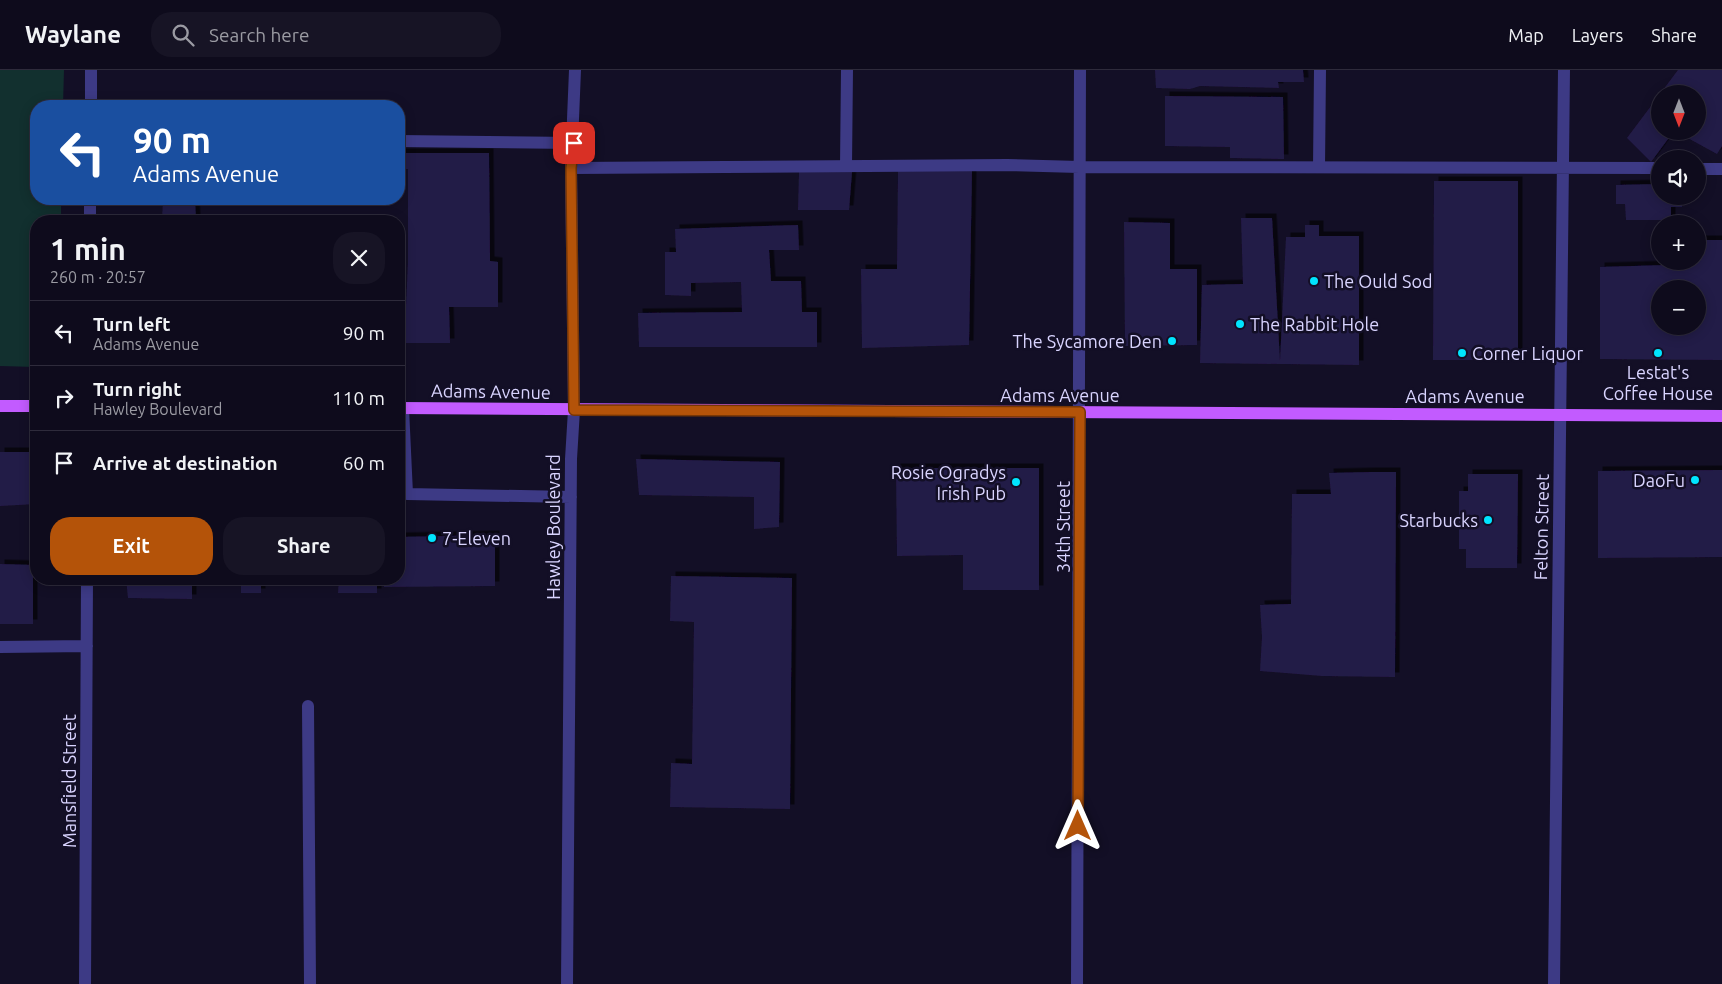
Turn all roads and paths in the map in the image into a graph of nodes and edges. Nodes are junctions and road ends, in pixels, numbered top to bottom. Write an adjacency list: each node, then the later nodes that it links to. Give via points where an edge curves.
1 (91, 70): 7 (street)
2 (575, 70): 9 (street, Hawley Boulevard)
3 (847, 70): 10 (street)
4 (1080, 70): 11 (street, 34th Street)
5 (1320, 70): 12 (street)
6 (1564, 70): 14 (street, Felton Street)
7 (91, 100)
8 (405, 141): 9 (street)
9 (574, 143): 13 (street, Hawley Boulevard)
10 (846, 166): 11 (street); 13 (street)
11 (1079, 167): 12 (street); 22 (street, 34th Street)
12 (1319, 167): 14 (street)
13 (571, 168): 21 (street, Hawley Boulevard)
14 (1564, 168): 15 (street); 23 (street, Felton Street)
15 (1651, 168)
16 (1706, 168): 17 (street)
17 (1722, 168)
18 (0, 406): 19 (main road)
19 (30, 406)
20 (405, 408): 21 (main road, Adams Avenue)
21 (574, 410): 22 (main road, Adams Avenue); 26 (street, Hawley Boulevard)
22 (1080, 412): 23 (main road, Adams Avenue); 34 (street, 34th Street)
23 (1559, 414): 24 (main road, Adams Avenue); 35 (street, Felton Street)
24 (1722, 416)
25 (405, 465): 26 (street, via 407,494)
26 (571, 497): 33 (street, Hawley Boulevard)
27 (87, 585): 28 (street, Mansfield Street)
28 (87, 646): 29 (street); 31 (street, Mansfield Street)
29 (0, 647)
30 (308, 706): 32 (street)
31 (85, 984)
32 (310, 984)
33 (567, 984)
34 (1078, 984)
35 (1554, 984)

